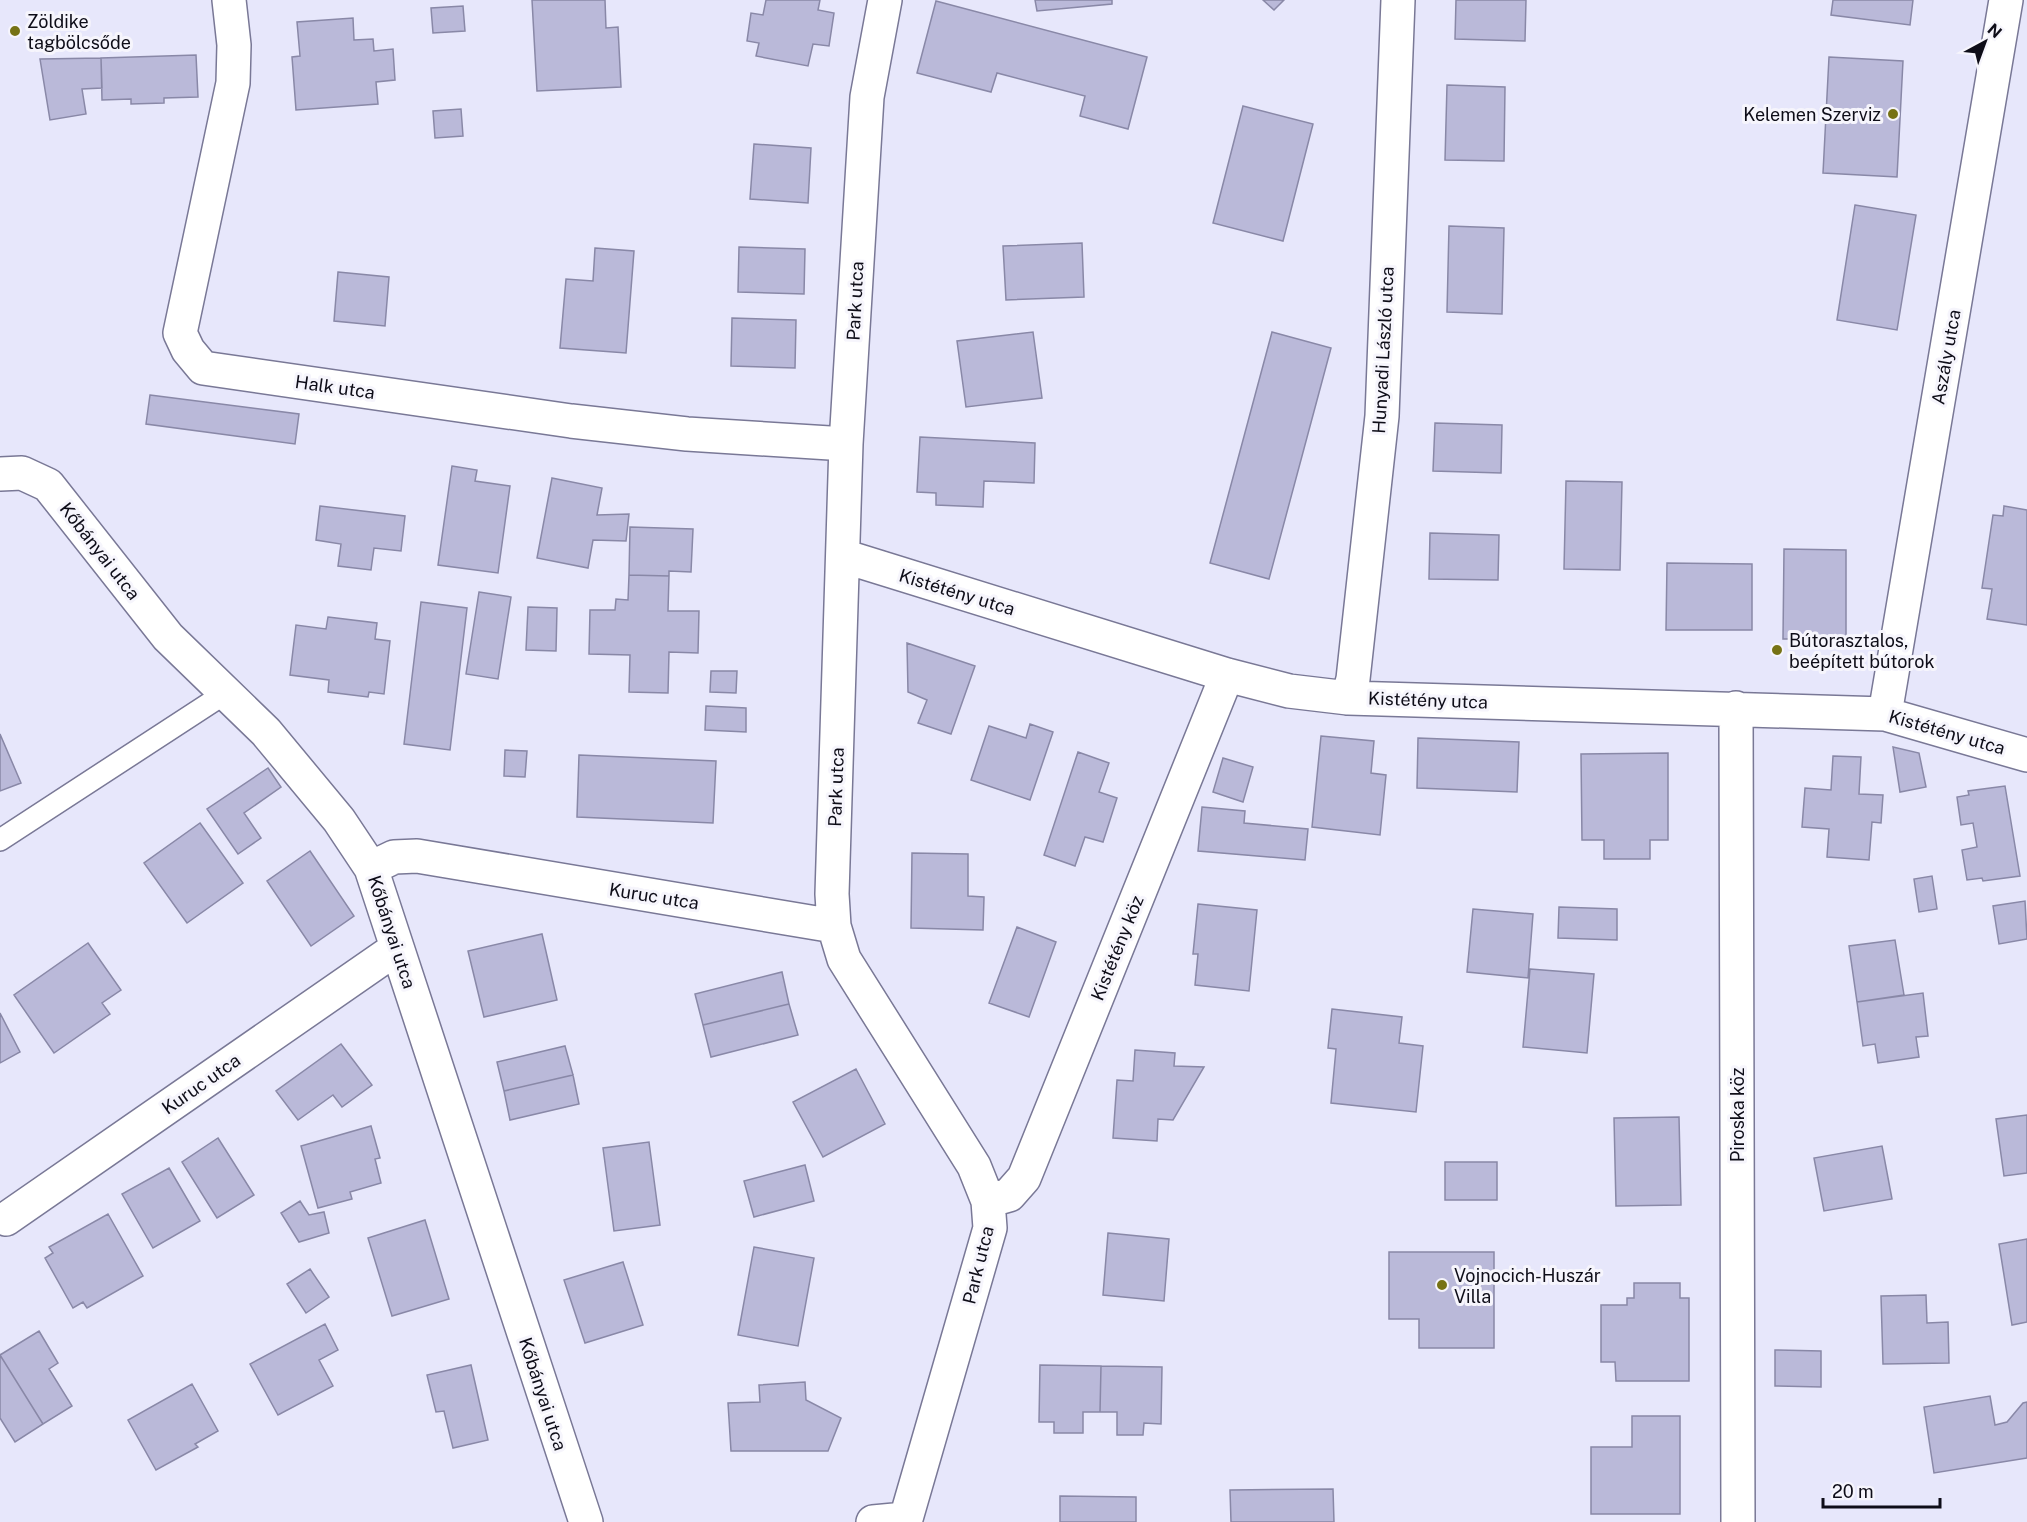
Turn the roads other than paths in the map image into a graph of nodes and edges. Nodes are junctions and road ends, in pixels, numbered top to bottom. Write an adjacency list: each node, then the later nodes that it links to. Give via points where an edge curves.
1 (229, 0): 5 (street, Halk utca, via 233,83 180,333 203,368 571,421 687,434)
2 (885, 0): 5 (street, Park utca, via 867,97)
3 (1398, 0): 10 (street, Hunyadi László utca, via 1382,416)
4 (2007, 0): 12 (street, Aszály utca)
5 (846, 444): 7 (street, Park utca)
6 (0, 474): 9 (street, Kőbányai utca, via 22,473 48,485 168,637)
7 (843, 556): 8 (street, Kistétény utca); 16 (street, Park utca)
8 (1227, 675): 10 (street, Kistétény utca, via 1289,691); 18 (street, Kistétény köz, via 1024,1178 1009,1195)
9 (227, 692): 14 (lane); 15 (street, Kőbányai utca, via 266,732 339,820)
10 (1348, 698): 11 (street, Kistétény utca)
11 (1736, 708): 12 (street, Kistétény utca); 23 (street, Piroska köz)
12 (1885, 714): 13 (street, Kistétény utca)
13 (2027, 755)
14 (0, 840)
15 (370, 868): 16 (street, Kuruc utca, via 394,857 417,856); 17 (street, Kőbányai utca)
16 (834, 926): 18 (street, Park utca, via 844,958 974,1166)
17 (397, 948): 19 (street, Kuruc utca); 21 (street, Kőbányai utca)
18 (988, 1201): 20 (street, Park utca, via 990,1228 982,1262)
19 (6, 1220)
20 (905, 1521): 22 (street)
21 (585, 1522)
22 (873, 1522)
23 (1738, 1522)

